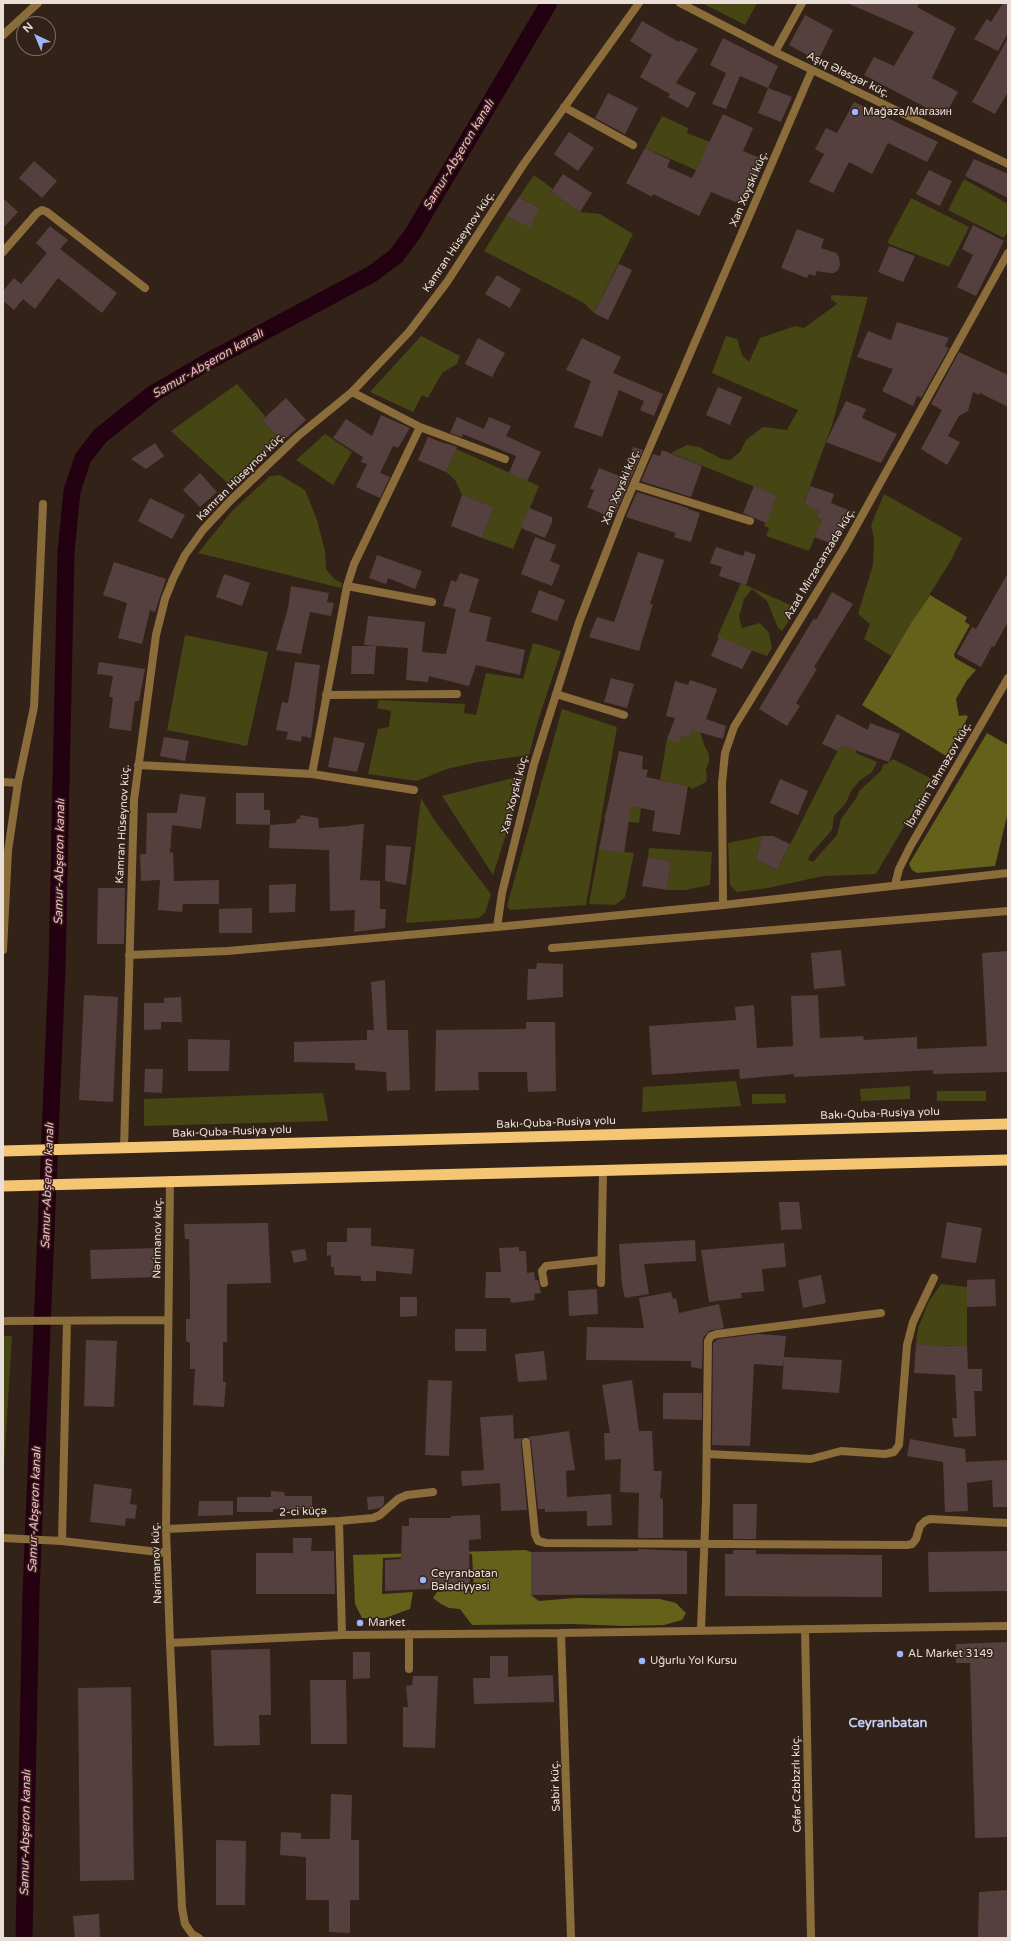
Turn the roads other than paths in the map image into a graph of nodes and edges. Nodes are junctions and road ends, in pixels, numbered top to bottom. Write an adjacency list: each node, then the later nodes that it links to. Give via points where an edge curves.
1 (38, 3): 5 (street)
2 (639, 3): 8 (street, Kamran Hüseynov küç.)
3 (680, 3): 6 (street, Aşıq Ələsgər küç.)
4 (802, 3): 6 (street)
5 (3, 35)
6 (774, 52): 7 (street, Aşıq Ələsgər küç.)
7 (812, 70): 10 (street, Aşıq Ələsgər küç.); 17 (street, Xan Xoyski küç.)
8 (564, 107): 9 (street); 14 (street, Kamran Hüseynov küç., via 447,282 409,332)
9 (633, 145)
10 (1008, 164)
11 (3, 252): 13 (street, via 42,210)
12 (1008, 253): 34 (street, Azad Mirzəcanzadə küç., via 844,548 734,727 725,753 722,783)
13 (145, 288)
14 (352, 392): 15 (street); 27 (street, Kamran Hüseynov küç., via 298,436 230,502 203,530 185,555 165,599 156,635)
15 (420, 427): 16 (street); 20 (street, via 354,564)
16 (505, 459)
17 (634, 485): 19 (street); 24 (street, Xan Xoyski küç., via 579,622)
18 (43, 504): 30 (street, via 34,708)
19 (750, 522)
20 (347, 586): 21 (street); 25 (street)
21 (432, 602)
22 (1008, 678): 33 (street, İbrahim Təhməzov küç., via 910,847 899,869)
23 (456, 694): 25 (street)
24 (556, 694): 26 (street); 36 (street, Xan Xoyski küç., via 534,764 502,893)
25 (326, 695): 28 (street)
26 (624, 715)
27 (138, 765): 28 (street); 39 (street, Kamran Hüseynov küç., via 132,848)
28 (312, 774): 31 (street)
29 (3, 782): 30 (street)
30 (18, 783): 38 (street, via 8,851)
31 (414, 790)
32 (1008, 873): 33 (street)
33 (895, 885): 34 (street)
34 (723, 905): 36 (street)
35 (1008, 911): 37 (street)
36 (497, 927): 39 (street, via 228,950)
37 (552, 948)
38 (3, 950)
39 (129, 955): 41 (street, Kamran Hüseynov küç.)
40 (1008, 1124): 41 (highway, Bakı-Quba-Rusiya yolu)
41 (124, 1148): 42 (highway, Bakı-Quba-Rusiya yolu)
42 (5, 1151)
43 (1008, 1160): 44 (highway)
44 (604, 1171): 45 (highway); 47 (street)
45 (170, 1180): 46 (highway); 52 (street, Nərimanov küç.)
46 (6, 1185)
47 (601, 1260): 49 (street, via 546,1266 542,1271); 50 (street)
48 (934, 1278): 56 (street, via 913,1322 907,1345 899,1445 894,1452 885,1454 841,1451 810,1459)
49 (544, 1283)
50 (601, 1283)
51 (881, 1313): 56 (street, via 711,1336 707,1348)
52 (168, 1320): 54 (street); 60 (street, Nərimanov küç.)
53 (6, 1321): 54 (street)
54 (64, 1321): 62 (street)
55 (526, 1442): 63 (street, via 534,1534 538,1541)
56 (707, 1454): 63 (street)
57 (433, 1492): 58 (street, 2-ci küçə, via 407,1495 373,1518)
58 (339, 1521): 60 (street, 2-ci küçə); 70 (street)
59 (1008, 1523): 63 (street, via 930,1519 924,1521 916,1539 907,1545)
60 (166, 1528): 64 (street, Nərimanov küç.)
61 (4, 1538): 62 (street)
62 (62, 1541): 64 (street)
63 (704, 1544): 67 (street)
64 (167, 1553): 71 (street, Nərimanov küç.)
65 (1008, 1626): 66 (street)
66 (805, 1629): 67 (street); 75 (street, Cəfər Czbbzrlı küç.)
67 (701, 1630): 68 (street)
68 (561, 1633): 69 (street); 74 (street, Sabir küç.)
69 (409, 1634): 70 (street); 72 (street)
70 (342, 1635): 71 (street)
71 (170, 1643): 73 (street, Nərimanov küç., via 182,1908 185,1924 192,1934)
72 (409, 1669)
73 (199, 1938)
74 (571, 1938)
75 (811, 1938)

